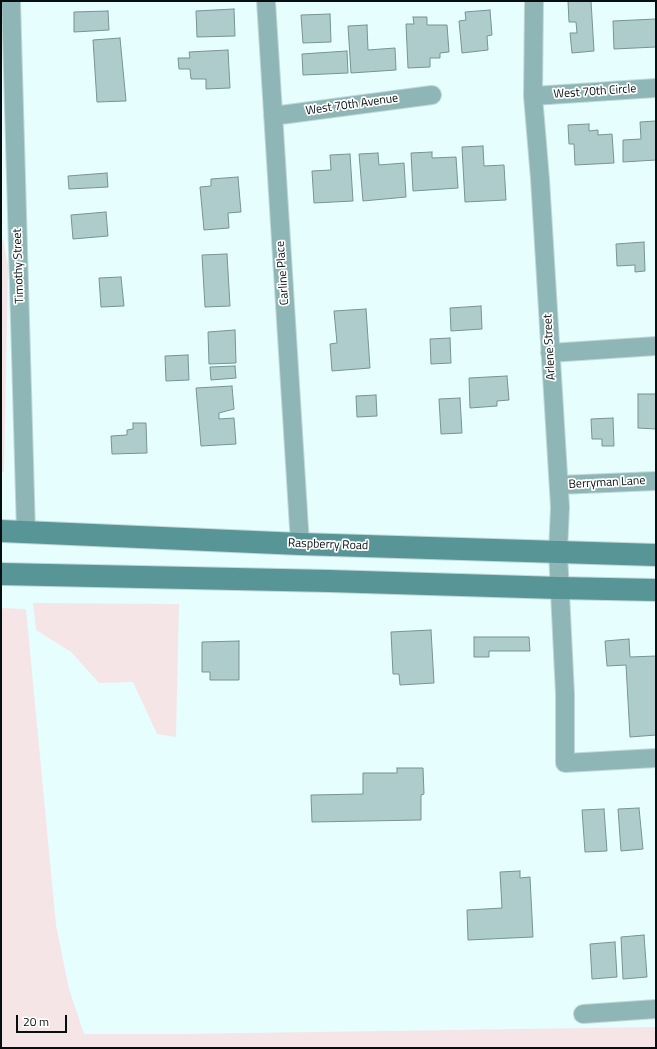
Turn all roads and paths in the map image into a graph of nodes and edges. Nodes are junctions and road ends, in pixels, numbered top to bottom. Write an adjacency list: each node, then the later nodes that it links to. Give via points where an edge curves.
1 (11, 1): 13 (street, Timothy Street)
2 (266, 1): 7 (street, Carline Place)
3 (534, 1): 6 (street, Arlene Street)
4 (656, 88): 6 (street, West 70th Circle)
5 (432, 95): 7 (street, West 70th Avenue)
6 (533, 96): 9 (street, Arlene Street)
7 (273, 116): 14 (street, Carline Place)
8 (656, 346): 9 (street)
9 (550, 353): 11 (street, Arlene Street)
10 (656, 481): 11 (street, Berryman Lane)
11 (558, 485): 15 (street, Arlene Street)
12 (1, 530): 13 (main road, Raspberry Road)
13 (26, 532): 14 (main road, Raspberry Road)
14 (300, 544): 15 (main road, Raspberry Road)
15 (558, 552): 16 (main road, Raspberry Road); 18 (street, Arlene Street)
16 (656, 555)
17 (1, 574): 18 (main road)
18 (560, 588): 19 (main road); 20 (street, Arlene Street, via 565,763)
19 (656, 590)
20 (656, 758)
21 (656, 1009): 22 (street)
22 (583, 1014)

